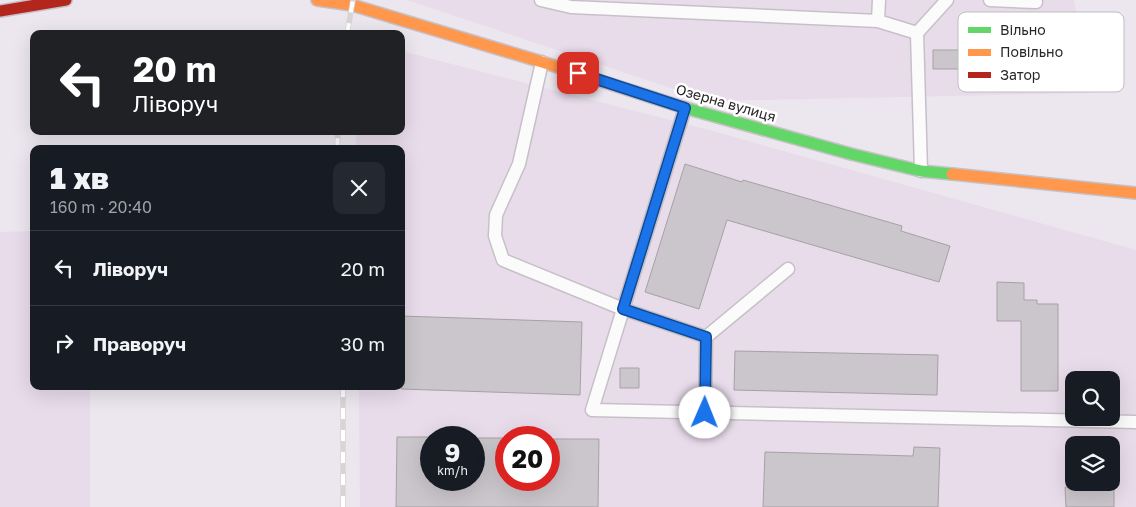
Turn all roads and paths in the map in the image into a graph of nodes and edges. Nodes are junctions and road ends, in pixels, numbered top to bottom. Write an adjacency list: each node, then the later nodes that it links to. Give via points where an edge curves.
1 (66, 0): 8 (street)
2 (317, 0): 11 (street, Озерна вулиця, via 352,5)
3 (541, 0): 9 (lane, via 571,7)
4 (879, 0): 9 (lane)
5 (947, 0): 10 (lane)
6 (990, 0): 7 (lane)
7 (1036, 2)
8 (0, 11)
9 (878, 21): 10 (lane)
10 (916, 32): 13 (lane)
11 (542, 62): 12 (street, Озерна вулиця); 16 (lane, via 520,164 496,215 495,236 503,260)
12 (685, 108): 13 (street, Озерна вулиця); 16 (lane)
13 (921, 172): 14 (street, Озерна вулиця)
14 (1136, 194)
15 (788, 269): 17 (lane)
16 (623, 309): 17 (lane); 18 (lane, via 592,410)
17 (706, 337): 18 (lane)
18 (705, 413): 19 (lane)
19 (1136, 422)

